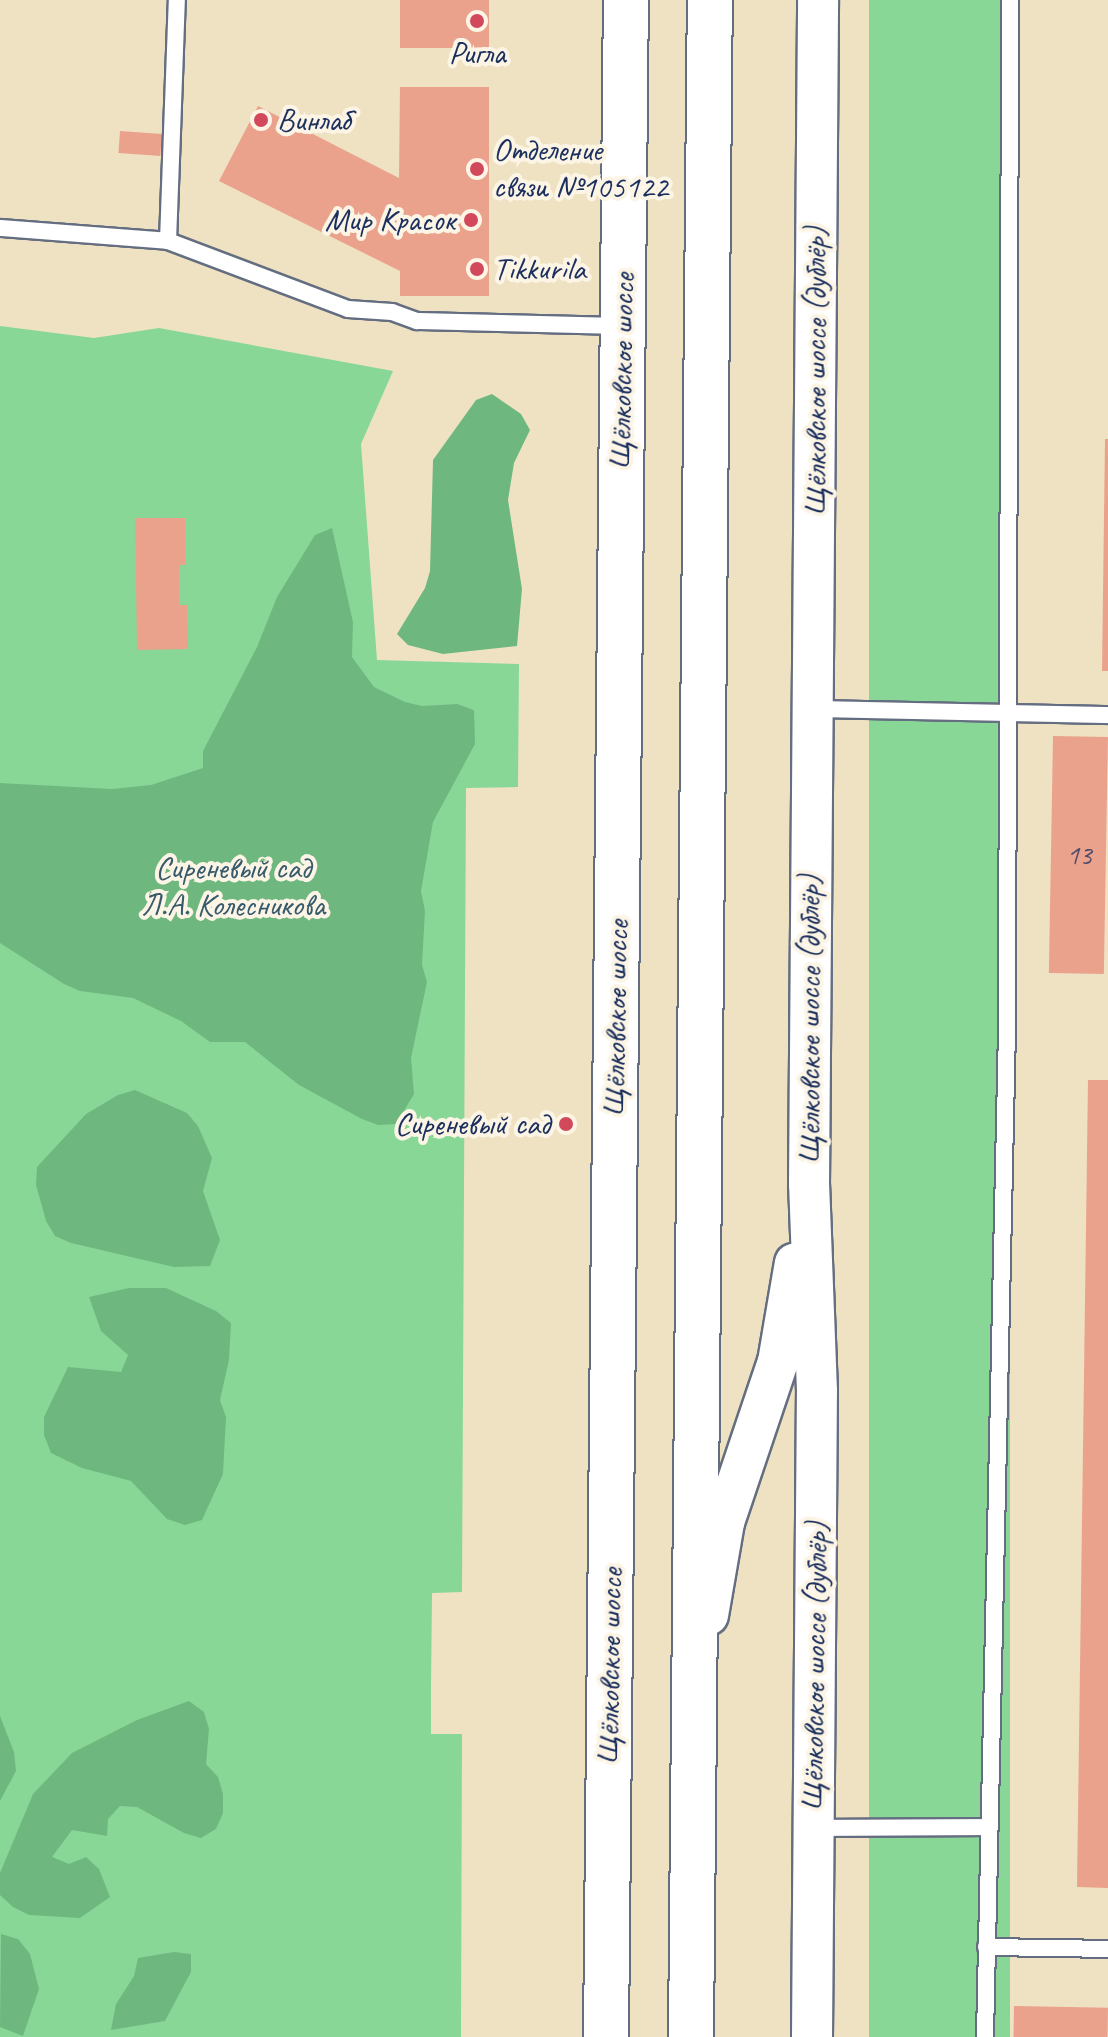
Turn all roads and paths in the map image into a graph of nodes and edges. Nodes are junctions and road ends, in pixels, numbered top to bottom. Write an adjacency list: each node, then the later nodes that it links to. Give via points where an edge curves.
1 (177, 0): 7 (lane)
2 (626, 0): 8 (main road, Щёлковское шоссе)
3 (710, 0): 13 (main road)
4 (818, 0): 9 (street, Щёлковское шоссе (дублёр))
5 (1010, 0): 10 (lane)
6 (0, 228): 7 (lane)
7 (168, 241): 8 (lane, via 348,309 392,312 417,321)
8 (623, 326): 18 (main road, Щёлковское шоссе)
9 (813, 709): 10 (lane); 12 (street, Щёлковское шоссе (дублёр))
10 (1010, 714): 11 (lane); 14 (lane)
11 (1108, 715)
12 (809, 1184): 13 (street, via 778,1362 724,1522); 15 (street, Щёлковское шоссе (дублёр), via 817,1391)
13 (695, 1687): 19 (main road)
14 (989, 1827): 15 (lane); 16 (lane)
15 (813, 1828): 20 (street, Щёлковское шоссе (дублёр))
16 (986, 1947): 17 (lane); 21 (lane)
17 (1108, 1949)
18 (606, 2037)
19 (691, 2037)
20 (812, 2037)
21 (985, 2037)

